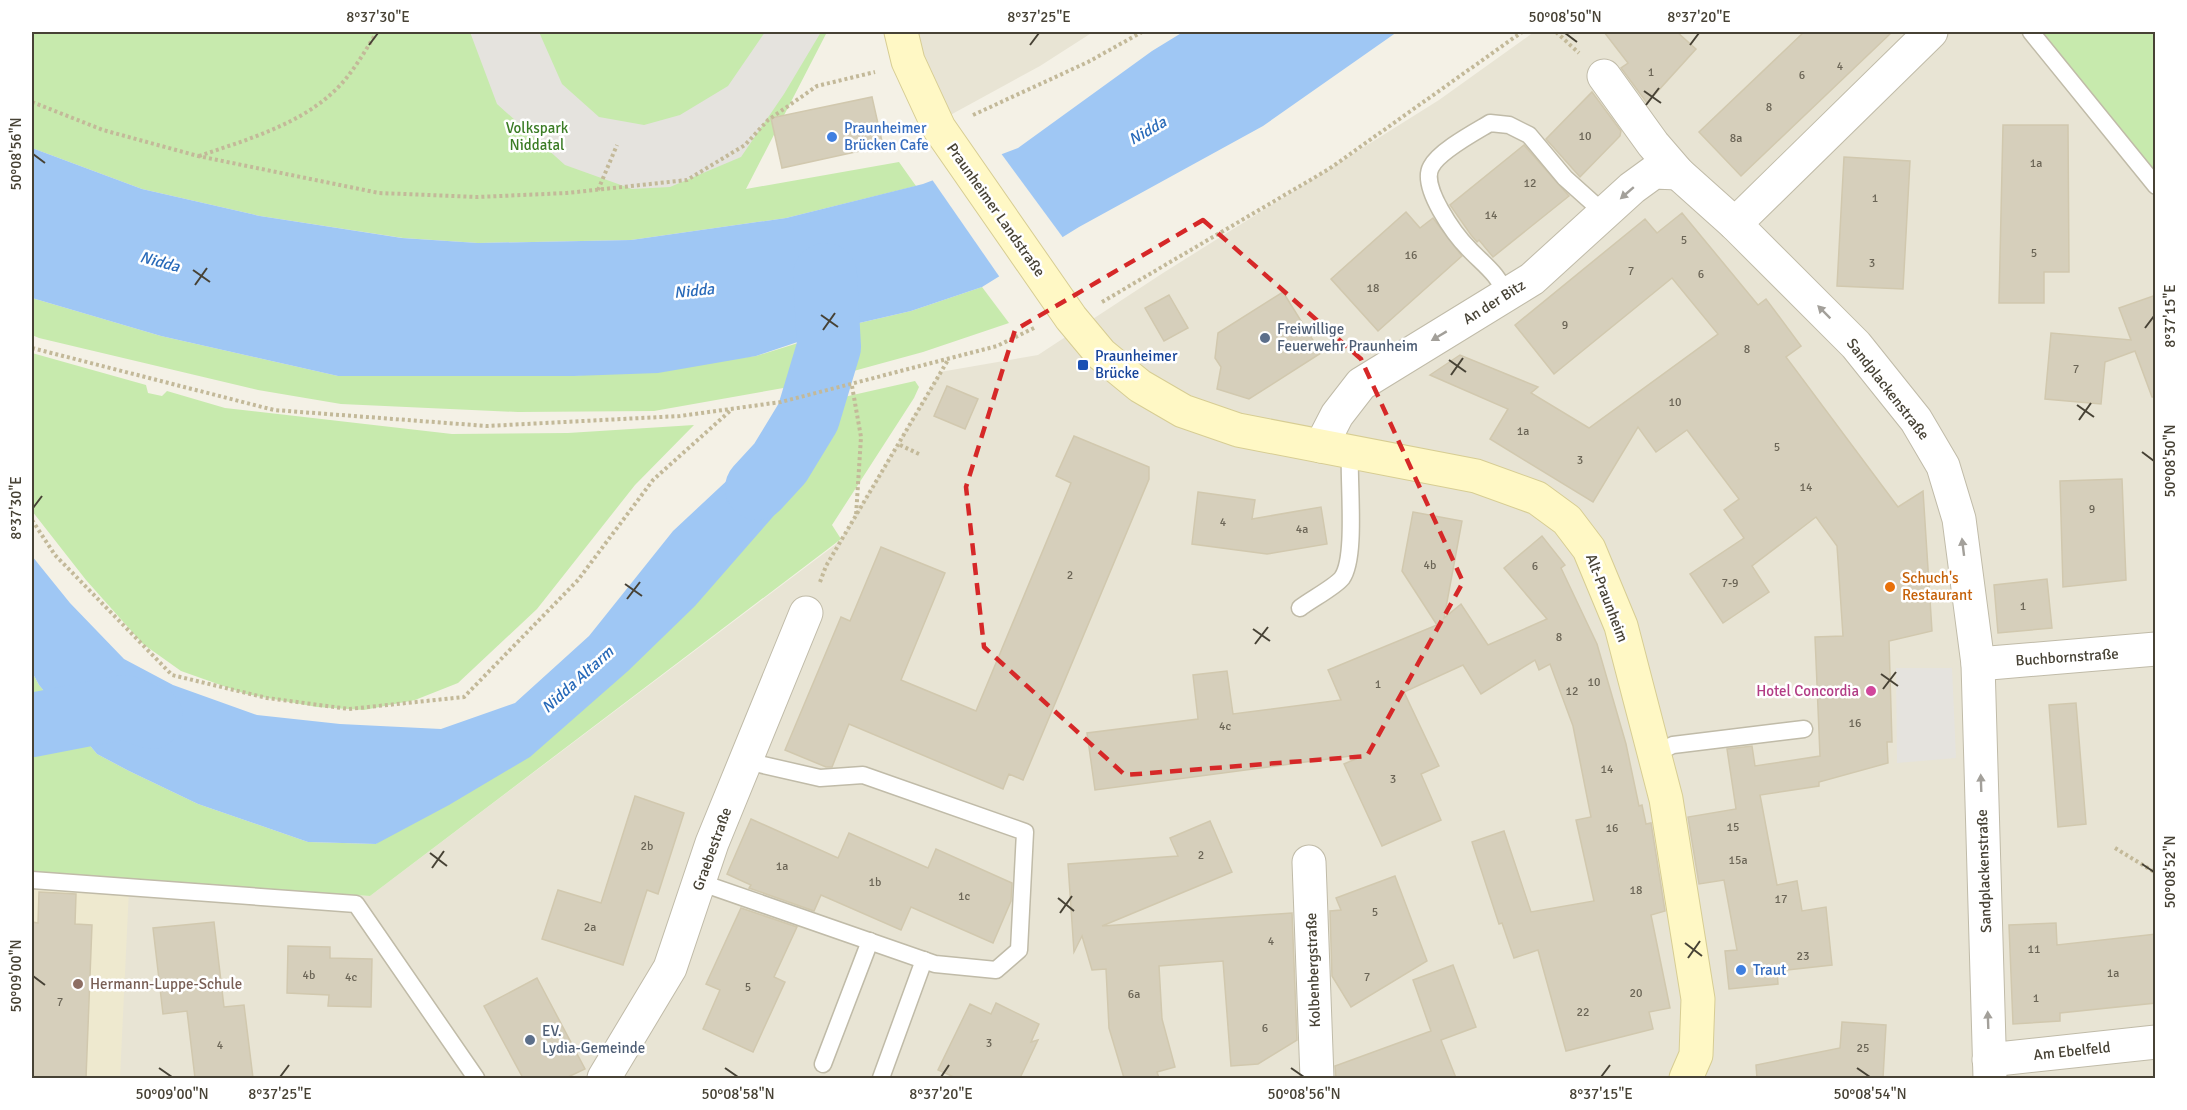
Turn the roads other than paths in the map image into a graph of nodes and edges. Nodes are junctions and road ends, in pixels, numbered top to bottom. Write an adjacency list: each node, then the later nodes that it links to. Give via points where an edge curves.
1 (901, 32): 9 (main road, Praunheimer Landstraße, via 908,61 952,123)
2 (1931, 32): 8 (street)
3 (2031, 32): 6 (lane)
4 (1604, 76): 5 (street, Sandplackenstraße)
5 (1678, 173): 7 (street, An der Bitz, one-way to 7, via 1654,172); 8 (street, Sandplackenstraße)
6 (2156, 186)
7 (1599, 218): 10 (street, An der Bitz, via 1532,279); 10 (lane, via 1594,204 1565,178 1529,135 1509,125 1491,123 1441,156 1431,167 1428,178 1437,205 1466,246 1502,282)
8 (1735, 224): 15 (street, Sandplackenstraße, one-way to 8, via 1959,519 1943,466 1916,420 1856,345)
9 (1050, 288): 11 (main road, Alt-Praunheim, via 1101,354 1140,386 1184,411 1210,422)
10 (1505, 295): 11 (street, An der Bitz, one-way to 11, via 1361,384 1337,415)
11 (1336, 448): 12 (lane, via 1348,474 1352,541 1342,578); 17 (main road, Alt-Praunheim, via 1476,476 1537,498 1567,520 1589,549 1621,626)
12 (1300, 608)
13 (806, 613): 18 (street, Graebestraße)
14 (2156, 649): 15 (street, Buchbornstraße)
15 (1978, 664): 26 (street, Sandplackenstraße, one-way to 15)
16 (1804, 729): 17 (lane, via 1673,745)
17 (1654, 754): 31 (main road, Alt-Praunheim, via 1666,799 1698,999 1696,1055)
18 (746, 761): 21 (street, Graebestraße); 23 (lane, via 820,778 863,775 1025,832 1019,950 996,970)
19 (1309, 861): 30 (street, Kolbenbergstraße)
20 (32, 880): 27 (lane, via 356,904)
21 (699, 882): 22 (lane); 28 (street, Graebestraße, via 670,968)
22 (870, 941): 23 (lane); 25 (lane)
23 (924, 960): 29 (lane)
24 (2156, 1042): 26 (street, Am Ebelfeld)
25 (824, 1064)
26 (1990, 1069)
27 (476, 1078)
28 (604, 1078)
29 (881, 1078)
30 (1317, 1078)
31 (1686, 1078)

